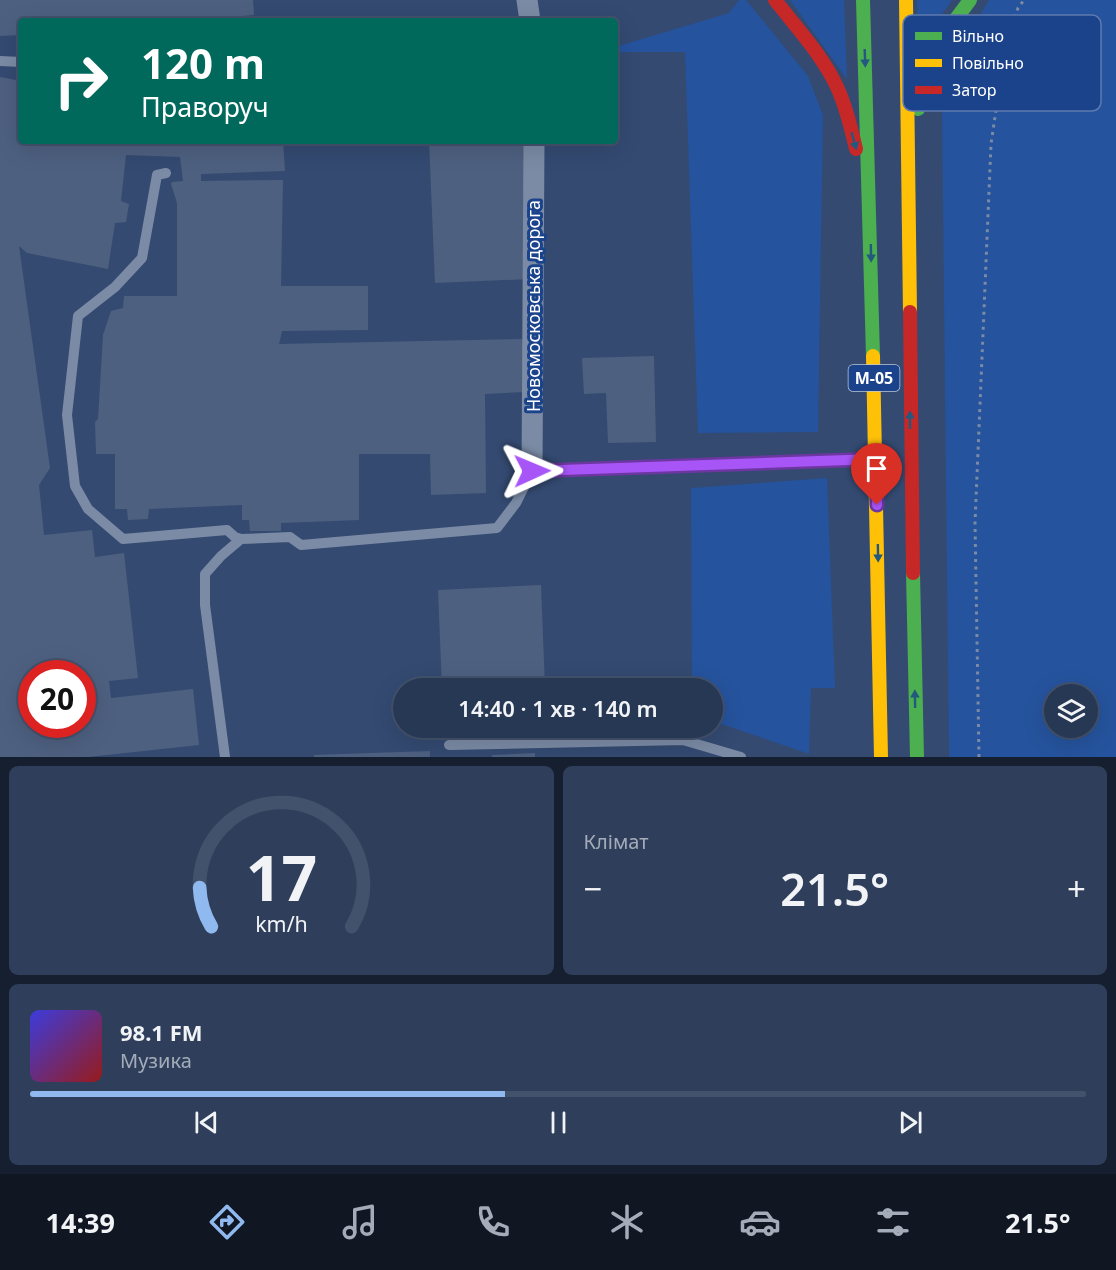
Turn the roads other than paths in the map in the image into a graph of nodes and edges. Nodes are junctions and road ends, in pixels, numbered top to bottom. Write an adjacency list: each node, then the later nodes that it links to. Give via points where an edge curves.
1 (527, 0): 8 (street)
2 (775, 0): 16 (main road, one-way to 16, via 818,55 836,86)
3 (863, 0): 16 (main road, М-05, one-way to 16)
4 (906, 0): 6 (main road, М-05)
5 (970, 0): 7 (main road)
6 (906, 15)
7 (959, 15)
8 (530, 18)
9 (0, 61): 10 (lane)
10 (18, 62)
11 (908, 111): 14 (main road, М-05)
12 (917, 111): 14 (main road)
13 (534, 144): 18 (street, Новомосковська дорога)
14 (909, 164): 24 (main road, М-05, one-way to 14)
15 (166, 173): 19 (lane, via 157,175 142,258 115,287 78,316 67,415 75,486 88,509 123,539 227,530)
16 (870, 199): 17 (main road, М-05, one-way to 17)
17 (876, 459): 18 (lane); 23 (main road, М-05, one-way to 23)
18 (532, 471): 19 (lane, via 516,503 497,528 301,545 290,537)
19 (241, 539): 21 (lane, via 205,574 205,605)
20 (449, 745): 22 (lane, via 682,740)
21 (225, 757)
22 (741, 757)
23 (881, 757)
24 (917, 757)

